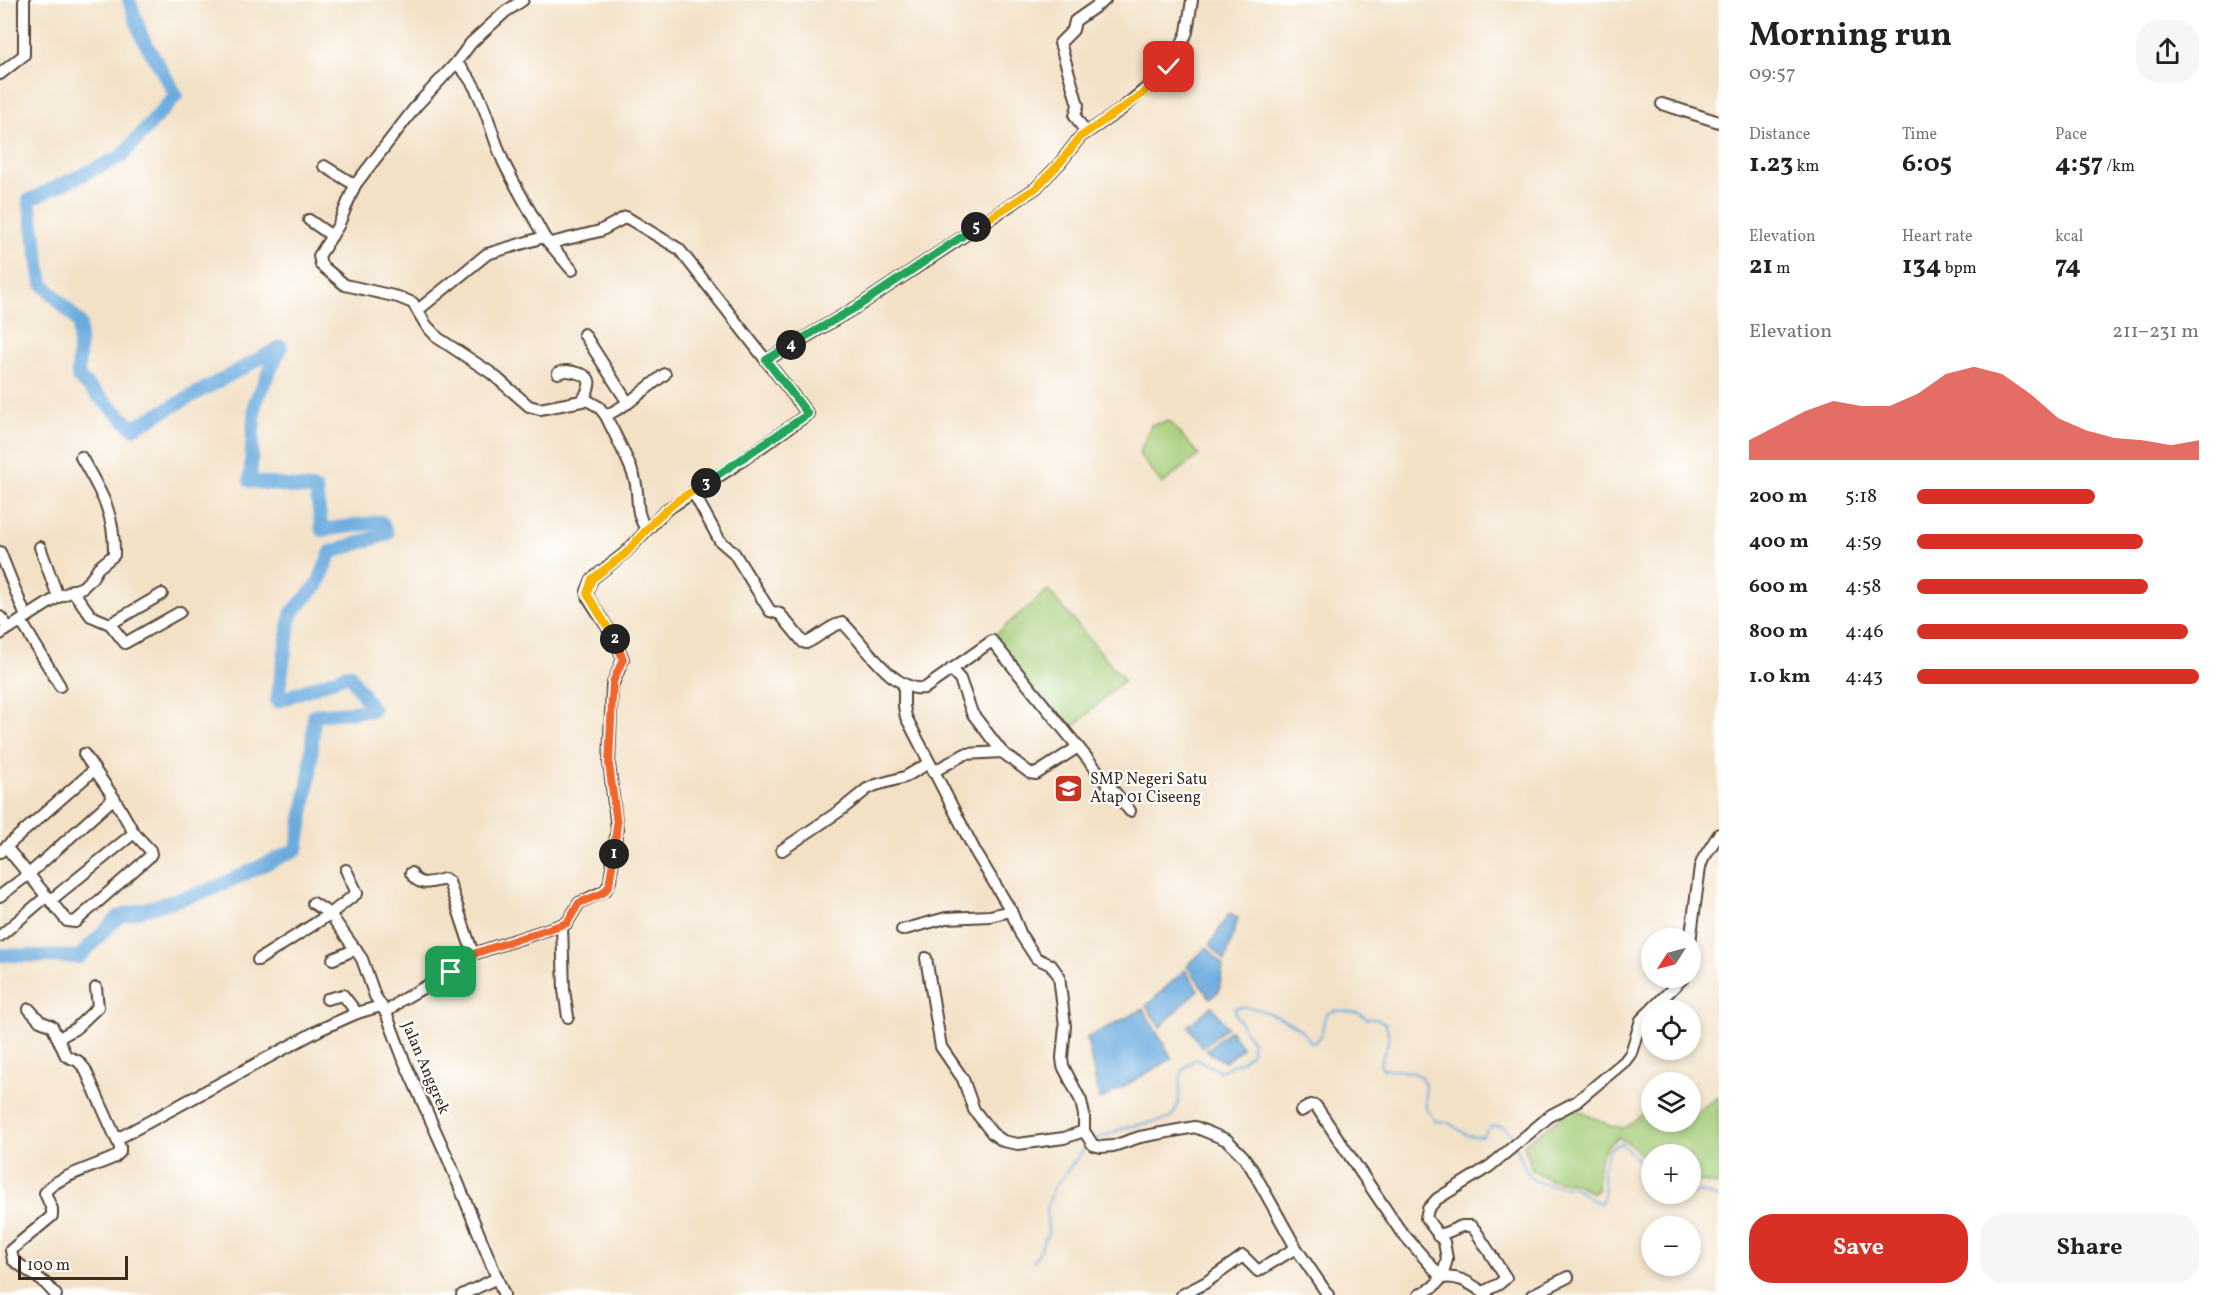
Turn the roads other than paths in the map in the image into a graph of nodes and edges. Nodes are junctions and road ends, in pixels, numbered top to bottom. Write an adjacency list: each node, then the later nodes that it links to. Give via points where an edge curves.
1 (24, 0): 6 (street, via 24,55)
2 (523, 0): 5 (street, via 471,43)
3 (1105, 0): 9 (street, via 1075,21 1073,30 1060,43 1078,105 1075,116)
4 (1192, 0): 9 (street, via 1187,32 1169,67 1141,95)
5 (456, 63): 11 (street, via 417,105); 14 (street, via 477,87 504,164)
6 (0, 74)
7 (1662, 104): 8 (street)
8 (1719, 122)
9 (1086, 133): 18 (street, via 1036,188 860,305)
10 (324, 166): 11 (street)
11 (355, 185): 13 (street)
12 (309, 220): 13 (street)
13 (332, 236): 16 (street, via 318,260 340,282 409,300)
14 (548, 240): 15 (street); 16 (street, via 487,254); 18 (street, via 600,231 626,217 679,249)
15 (572, 270)
16 (418, 310): 21 (street, via 438,338 491,373 529,406 540,409)
17 (584, 334): 22 (street)
18 (766, 360): 25 (street, via 808,414)
19 (558, 373): 21 (street, via 567,370 587,378 589,387)
20 (665, 374): 22 (street)
21 (583, 400): 23 (street)
22 (628, 403): 23 (street)
23 (606, 416): 26 (street, via 635,480 637,508)
24 (81, 457): 29 (street, via 106,502 115,534 114,555 88,583)
25 (693, 492): 26 (street); 38 (street, via 720,541 734,553 770,611 780,614 803,642 843,623 880,665)
26 (646, 529): 59 (street, via 625,554 592,579 587,591 623,659 612,686 610,772 617,829 609,886 603,893 579,903 571,919)
27 (40, 547): 31 (street)
28 (0, 552): 34 (street)
29 (72, 590): 31 (street); 35 (street, via 91,616)
30 (162, 594): 35 (street)
31 (58, 597): 34 (street)
32 (180, 612): 35 (street, via 125,644)
33 (0, 617): 36 (street)
34 (24, 619): 36 (street); 39 (street)
35 (111, 624)
36 (5, 631)
37 (951, 669): 38 (street, via 925,688); 40 (street, via 992,641); 41 (street, via 960,679 972,713)
38 (904, 684): 43 (street, via 904,711)
39 (60, 686)
40 (1078, 747): 41 (street, via 1036,774); 46 (street)
41 (1002, 752): 43 (street, via 965,754)
42 (84, 754): 44 (street)
43 (931, 767): 50 (street, via 867,789); 57 (street)
44 (94, 770): 45 (street); 49 (street)
45 (114, 798): 47 (street); 53 (street)
46 (1130, 811)
47 (134, 833): 55 (street); 55 (street, via 151,854 75,922 67,921)
48 (1718, 836): 60 (street, via 1700,867)
49 (3, 849): 53 (street)
50 (782, 850)
51 (346, 870): 58 (street, via 357,892)
52 (411, 873): 64 (street, via 421,884 446,879 449,882)
53 (29, 874): 54 (street); 55 (street)
54 (0, 896)
55 (49, 898): 62 (street)
56 (312, 903): 58 (street)
57 (1011, 911): 61 (street, via 946,918); 77 (street, via 1033,954 1051,965 1059,976 1065,1026 1062,1058 1081,1101)
58 (330, 914): 63 (street, Jalan Anggrek); 67 (street)
59 (562, 925): 64 (street); 74 (street)
60 (1692, 928)
61 (902, 930)
62 (0, 936)
63 (356, 949): 66 (street); 72 (street, Jalan Anggrek)
64 (473, 954): 72 (street, via 451,972)
65 (926, 958): 77 (street, via 941,1047 963,1079 974,1110 992,1133 1003,1142 1018,1144)
66 (333, 959)
67 (258, 960)
68 (96, 988): 75 (street, via 98,1007 79,1026)
69 (1673, 988): 79 (street, via 1641,1020 1625,1061 1490,1166 1431,1204 1426,1218)
70 (327, 999): 73 (street, via 343,995)
71 (29, 1009): 75 (street, via 40,1021 52,1026)
72 (383, 1009): 73 (street); 82 (street, Jalan Anggrek)
73 (357, 1013): 78 (street)
74 (568, 1017)
75 (59, 1038): 78 (street, via 66,1056 80,1063 87,1073)
76 (1300, 1111): 83 (street, via 1316,1106 1399,1229)
77 (1084, 1132): 80 (street, via 1093,1145 1101,1147 1186,1127 1218,1136 1234,1145 1252,1169)
78 (117, 1139): 85 (street, via 118,1155 48,1188 45,1193 52,1216 11,1251 13,1260)
79 (1438, 1236): 83 (street, via 1447,1259); 84 (street, via 1462,1226 1475,1230 1506,1278)
80 (1296, 1248): 88 (street, via 1258,1271 1243,1256); 89 (street)
81 (1568, 1277): 91 (street)
82 (497, 1278): 86 (street); 87 (street, Jalan Anggrek)
83 (1442, 1278): 84 (street, via 1464,1280); 90 (street)
84 (1485, 1293)
85 (56, 1295)
86 (462, 1295)
87 (504, 1295)
88 (1182, 1295)
89 (1328, 1295)
90 (1419, 1295)
91 (1532, 1295)

